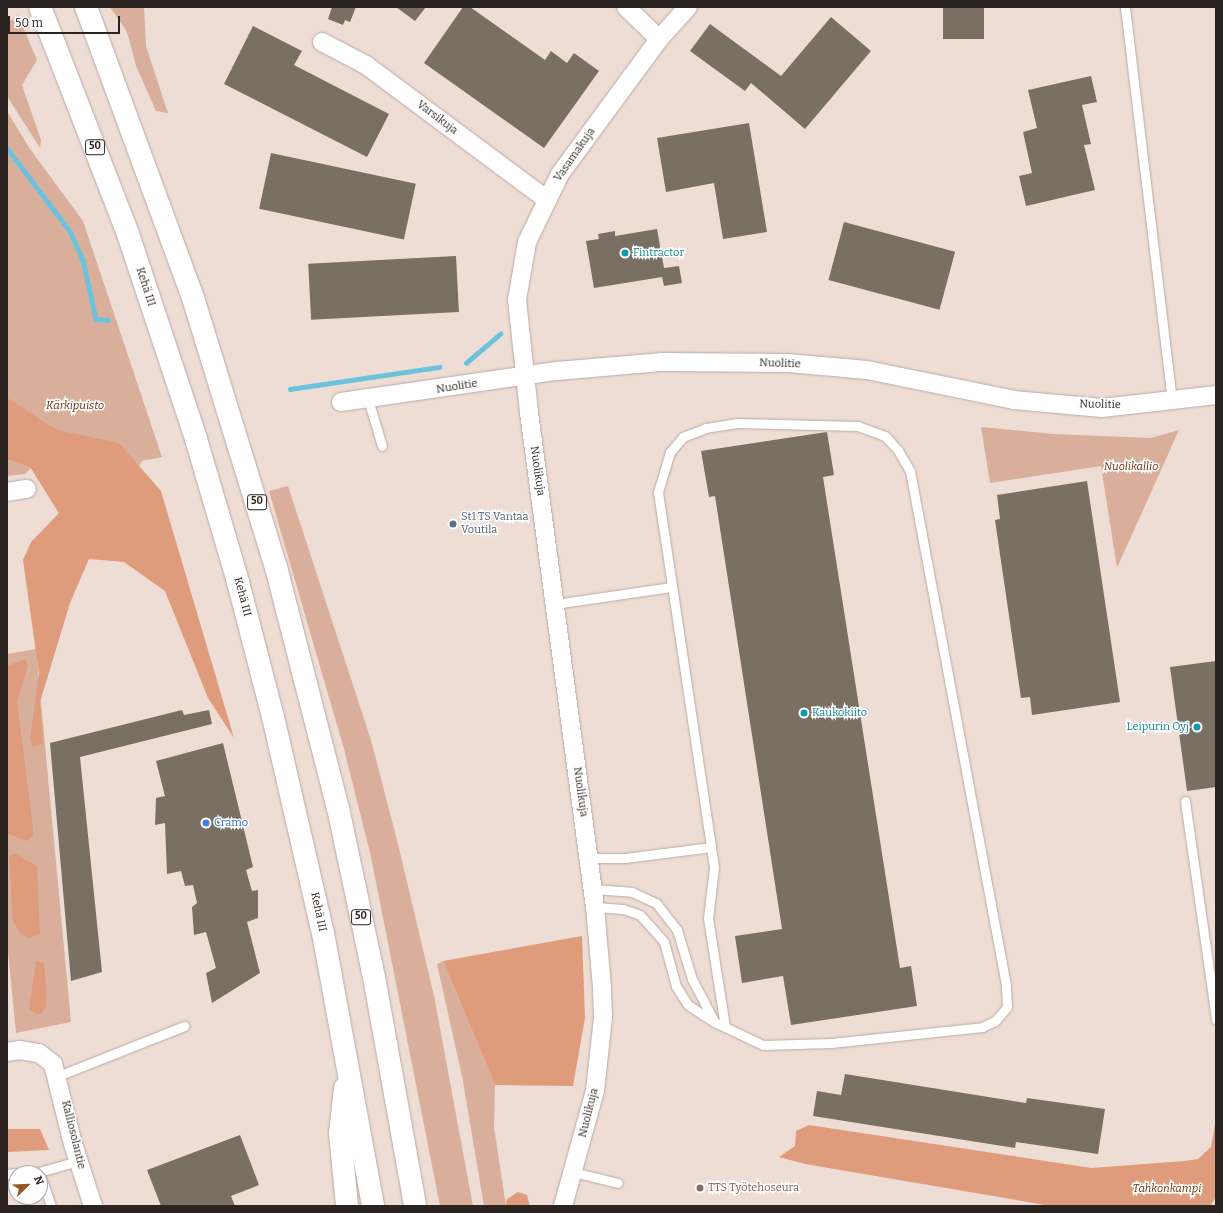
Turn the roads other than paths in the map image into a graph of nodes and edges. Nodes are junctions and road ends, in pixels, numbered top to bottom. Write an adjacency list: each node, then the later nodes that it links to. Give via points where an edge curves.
1 (86, 7): 31 (highway, 50, via 194,301 276,567 338,808)
2 (626, 7): 6 (street)
3 (688, 7): 6 (street, Vasamakuja)
4 (1125, 7): 13 (lane)
5 (42, 12): 29 (highway, Kehä III / 50, via 128,234 196,440 238,582 300,831)
6 (659, 39): 8 (street, Vasamakuja, via 560,174)
7 (322, 42): 8 (street, Varsikuja, via 366,66)
8 (547, 200): 9 (street, Vasamakuja, via 527,242 517,300)
9 (524, 375): 11 (street, Nuolitie); 13 (street, Nuolitie, via 661,362 788,363 867,370 1014,400 1102,408); 18 (street, Nuolikuja)
10 (1216, 395): 13 (street, Nuolitie)
11 (368, 399): 12 (street, Nuolitie); 14 (lane)
12 (342, 402)
13 (1172, 402)
14 (382, 446)
15 (27, 489): 16 (street)
16 (7, 492)
17 (672, 587): 18 (lane); 20 (lane); 27 (lane, via 658,492 670,452 683,437 706,428 737,423 858,426 885,436 898,450 910,471 1006,985 1007,1007 995,1021 982,1027 831,1043 763,1045)
18 (555, 604): 21 (street, Nuolikuja)
19 (1185, 802): 24 (lane)
20 (711, 847): 21 (lane, via 625,858); 27 (lane, via 714,868 708,918)
21 (589, 858): 22 (street, Nuolikuja)
22 (593, 889): 23 (street, Nuolikuja); 25 (lane, via 632,892 656,903 677,930 692,979)
23 (596, 908): 25 (lane, via 623,909 640,915 655,928 664,942 676,986 688,1005); 34 (street, Nuolikuja, via 602,987 600,1059 588,1120)
24 (1216, 1020)
25 (714, 1022): 27 (lane)
26 (184, 1026): 30 (lane)
27 (725, 1027)
28 (7, 1052): 30 (street, via 19,1050 40,1053)
29 (348, 1061): 37 (highway, via 340,1133); 38 (highway, Kehä III / 50)
30 (56, 1070): 32 (street, Kalliosolantie)
31 (402, 1130): 39 (highway, 50); 40 (highway)
32 (78, 1161): 33 (lane); 36 (street, Kalliosolantie)
33 (48, 1170)
34 (573, 1172): 35 (lane); 41 (street, Nuolikuja)
35 (618, 1183)
36 (93, 1206)
37 (347, 1206)
38 (373, 1206)
39 (415, 1206)
40 (427, 1206)
41 (563, 1206)

